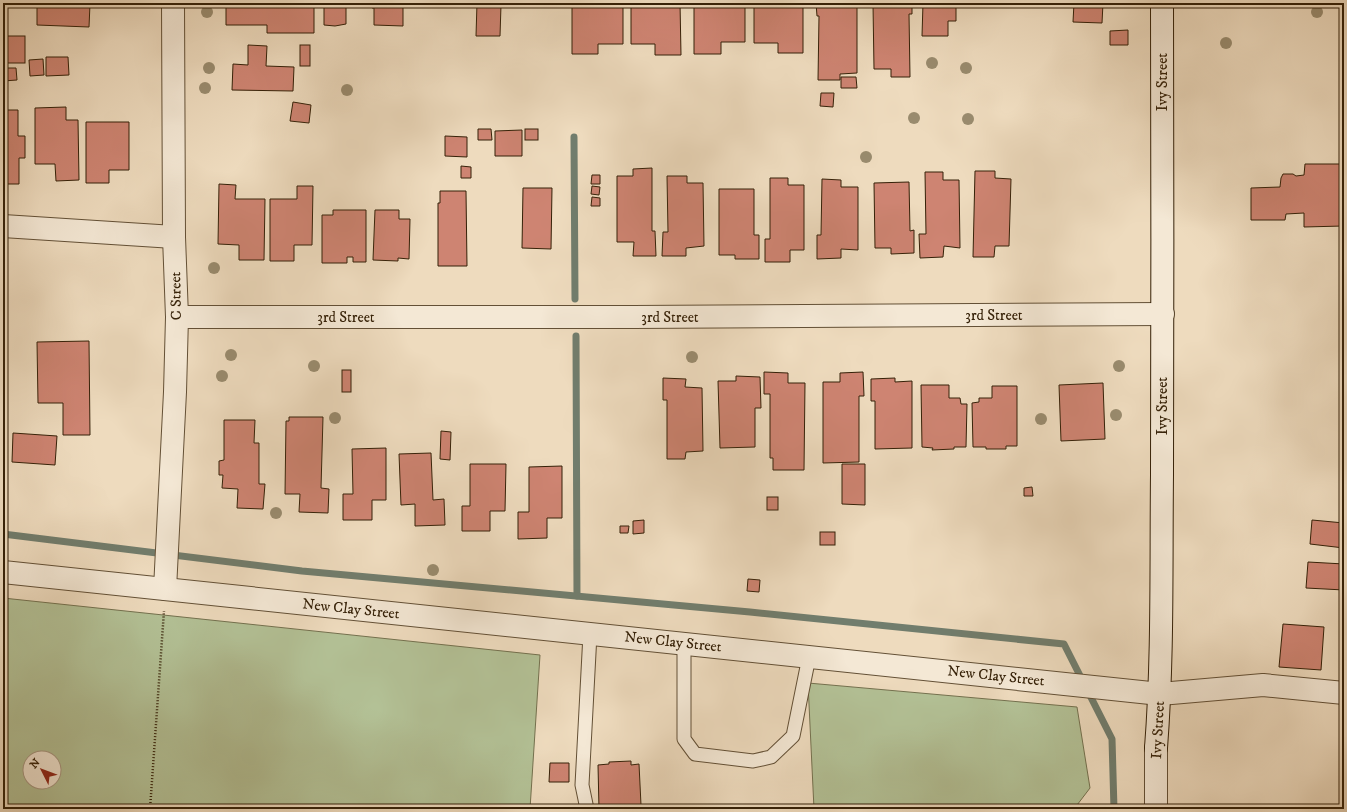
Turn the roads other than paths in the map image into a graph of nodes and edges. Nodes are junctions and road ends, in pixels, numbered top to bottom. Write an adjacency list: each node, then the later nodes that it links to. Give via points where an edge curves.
1 (173, 3): 4 (street, C Street)
2 (1162, 3): 5 (street, Ivy Street)
3 (3, 226): 4 (street)
4 (174, 237): 6 (street, C Street)
5 (1163, 314): 6 (street, 3rd Street); 13 (street, Ivy Street)
6 (176, 317): 8 (street, C Street)
7 (3, 572): 8 (street, New Clay Street)
8 (165, 589): 9 (street, New Clay Street)
9 (590, 634): 10 (street, New Clay Street); 14 (lane, via 582,785)
10 (684, 644): 11 (street, New Clay Street); 11 (lane, via 684,740 695,754 752,761 771,757 793,736)
11 (809, 657): 13 (street, New Clay Street)
12 (1344, 693): 13 (street, New Clay Street, via 1263,685)
13 (1160, 694): 15 (street, Ivy Street, via 1156,748)
14 (587, 809)
15 (1156, 809)

